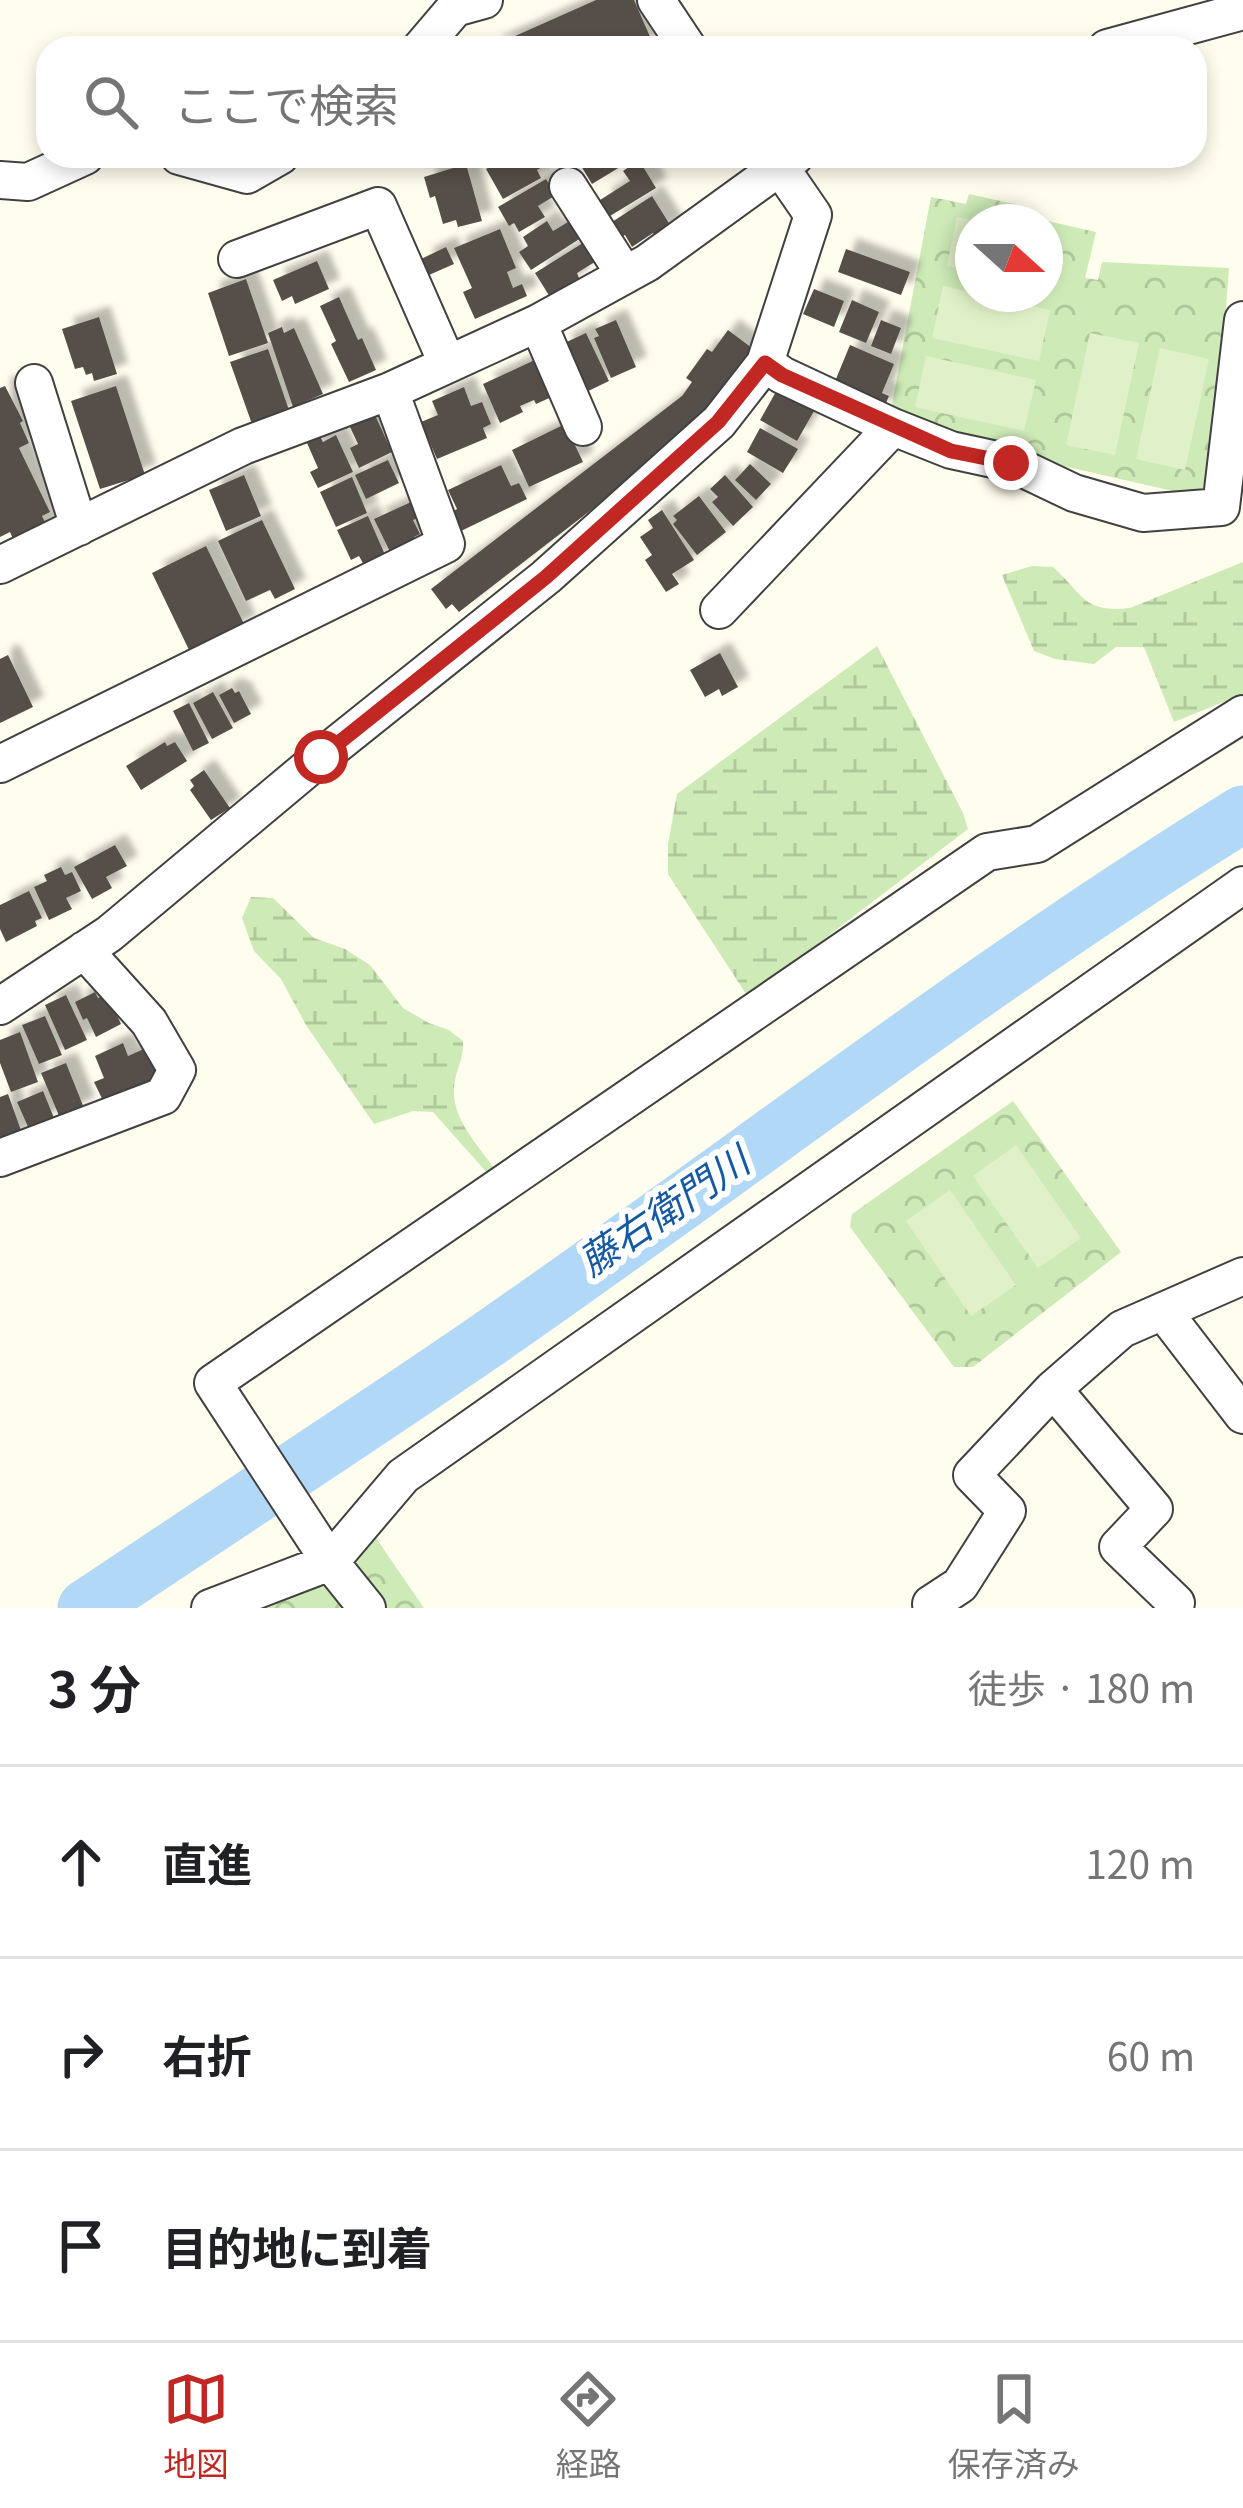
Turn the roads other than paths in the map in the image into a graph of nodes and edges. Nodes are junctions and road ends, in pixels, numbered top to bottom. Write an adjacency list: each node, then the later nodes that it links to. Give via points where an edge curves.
1 (484, 0): 4 (street, via 455,8)
2 (656, 0): 5 (street)
3 (1243, 11): 6 (street)
4 (431, 36)
5 (680, 36)
6 (1151, 36)
7 (59, 168): 12 (street, via 28,182)
8 (222, 168): 9 (street, via 247,175)
9 (259, 168)
10 (770, 168): 15 (street)
11 (780, 168): 19 (street, via 813,215)
12 (0, 180)
13 (568, 186): 15 (street)
14 (237, 259): 18 (street, via 378,206)
15 (625, 275): 17 (street)
16 (1243, 320): 23 (street, via 1221,507 1143,513)
17 (538, 323): 18 (street); 22 (street)
18 (447, 363): 21 (street)
19 (765, 363): 23 (street); 30 (street, via 718,422 546,577)
20 (34, 383): 24 (street)
21 (390, 391): 24 (street, via 243,446); 28 (street, via 446,544)
22 (583, 427)
23 (893, 427): 26 (street)
24 (79, 527): 25 (street)
25 (0, 565)
26 (719, 610)
27 (1243, 714): 37 (street, via 1036,844 987,853 213,1383)
28 (0, 764)
29 (1243, 885): 37 (street, via 404,1476)
30 (84, 950): 31 (street); 32 (street, via 149,1022 177,1070 163,1096)
31 (0, 1006)
32 (0, 1158)
33 (1243, 1276): 34 (street)
34 (1162, 1311): 35 (street, via 1122,1329); 36 (street)
35 (1053, 1389): 38 (street, via 972,1475 1006,1511 960,1586); 41 (street, via 1154,1509 1118,1547)
36 (1243, 1415)
37 (330, 1562): 39 (street); 40 (street)
38 (922, 1607)
39 (210, 1608)
40 (367, 1608)
41 (1174, 1608)

